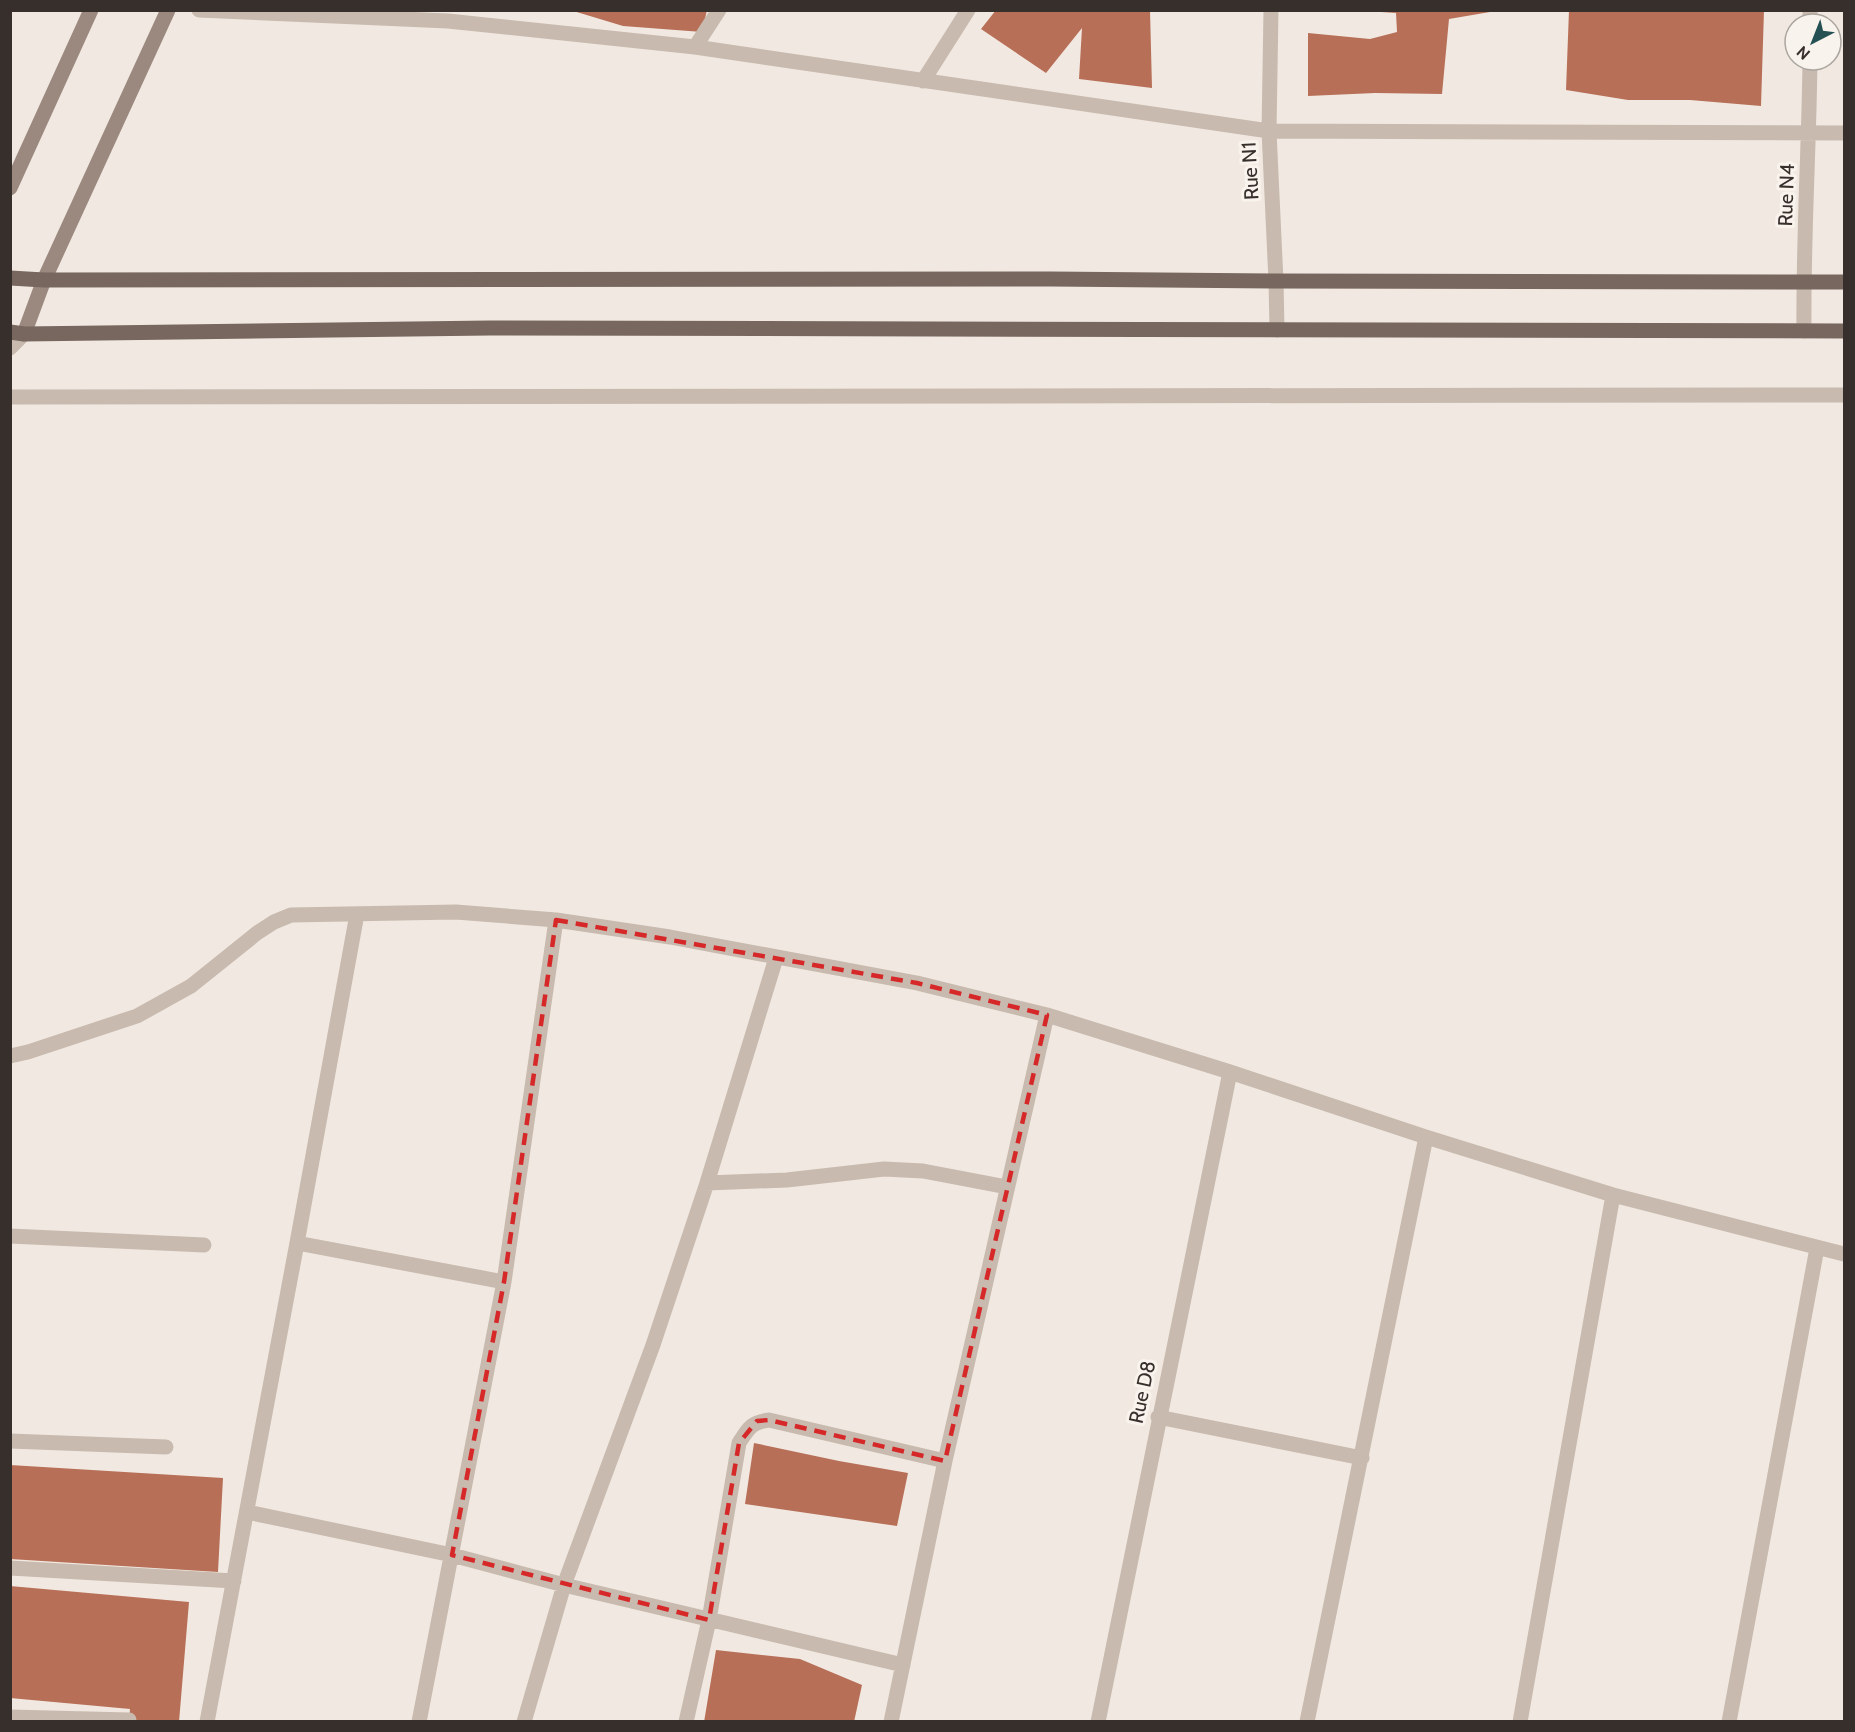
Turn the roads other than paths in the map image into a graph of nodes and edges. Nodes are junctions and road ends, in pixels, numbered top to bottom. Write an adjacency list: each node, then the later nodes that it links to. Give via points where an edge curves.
1 (92, 10): 14 (main road)
2 (168, 10): 16 (main road)
3 (199, 10): 7 (street)
4 (719, 10): 8 (street)
5 (968, 10): 10 (street)
6 (1271, 10): 11 (street, Rue N1)
7 (451, 16): 8 (street)
8 (695, 47): 10 (street)
9 (1809, 72): 12 (street, Rue N4)
10 (923, 81): 11 (street)
11 (1269, 131): 12 (street); 17 (street, Rue N1)
12 (1809, 133): 13 (street); 18 (street, Rue N4)
13 (1845, 133)
14 (10, 188)
15 (10, 278): 16 (main road)
16 (44, 280): 17 (main road); 23 (main road)
17 (1276, 281): 18 (main road); 20 (street, Rue N1)
18 (1804, 282): 19 (main road); 21 (street, Rue N4)
19 (1845, 282)
20 (1277, 330): 21 (main road); 23 (main road, via 490,328)
21 (1804, 331): 22 (main road)
22 (1845, 331)
23 (17, 333): 24 (street)
24 (10, 348)
25 (1845, 395): 26 (street)
26 (10, 398)
27 (357, 914): 28 (street, via 456,912); 31 (street, via 291,915 274,922 191,986 137,1016); 38 (street)
28 (556, 920): 29 (street); 42 (street)
29 (776, 958): 30 (street, via 917,983); 34 (street)
30 (1047, 1015): 32 (street); 35 (street)
31 (10, 1056)
32 (1230, 1072): 33 (street); 43 (street, Rue D8)
33 (1426, 1137): 36 (street); 46 (street)
34 (707, 1183): 35 (street, via 787,1180 884,1169 923,1171); 52 (street, via 653,1345)
35 (1007, 1188): 47 (street)
36 (1613, 1195): 40 (street); 64 (street)
37 (10, 1236): 39 (street)
38 (297, 1244): 42 (street); 48 (street)
39 (204, 1245)
40 (1817, 1248): 41 (street); 65 (street)
41 (1845, 1254)
42 (504, 1282): 49 (street)
43 (1158, 1417): 46 (street); 62 (street, Rue D8)
44 (10, 1441): 45 (street)
45 (166, 1447)
46 (1362, 1458): 63 (street)
47 (945, 1461): 53 (street, via 769,1420 757,1421 739,1443); 54 (street)
48 (246, 1512): 49 (street); 51 (street)
49 (452, 1555): 52 (street); 58 (street)
50 (10, 1569): 51 (street)
51 (234, 1581): 57 (street)
52 (564, 1585): 53 (street); 59 (street)
53 (709, 1620): 54 (street); 60 (street)
54 (903, 1665): 61 (street)
55 (10, 1717): 56 (street)
56 (129, 1720)
57 (207, 1722)
58 (419, 1722)
59 (524, 1722)
60 (686, 1722)
61 (891, 1722)
62 (1098, 1722)
63 (1307, 1722)
64 (1520, 1722)
65 (1730, 1722)

